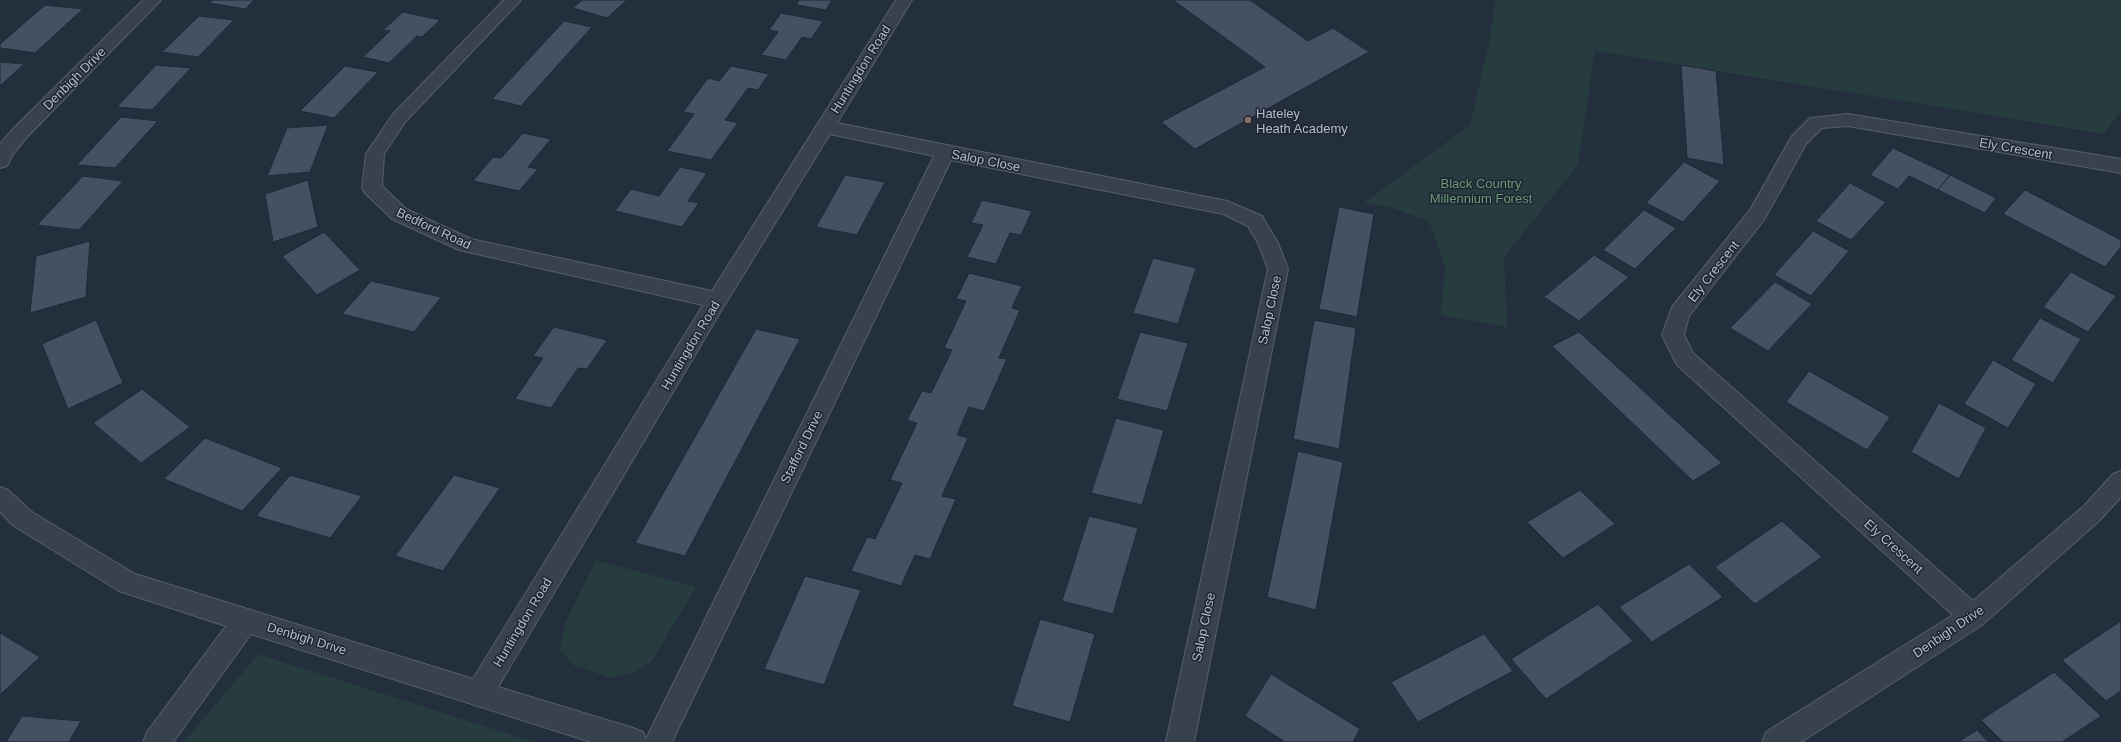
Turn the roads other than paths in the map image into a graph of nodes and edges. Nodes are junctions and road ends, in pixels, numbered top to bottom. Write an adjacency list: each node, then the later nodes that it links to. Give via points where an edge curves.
1 (153, 0): 6 (street, Denbigh Drive, via 20,133)
2 (513, 0): 8 (street, Bedford Road, via 399,118 375,154 372,188 399,214 466,245)
3 (904, 0): 4 (street, Huntingdon Road)
4 (824, 126): 5 (street, Salop Close); 8 (street, Huntingdon Road)
5 (945, 152): 16 (street, Stafford Drive); 17 (street, Salop Close, via 1227,208 1254,221 1268,243 1278,269)
6 (0, 161)
7 (2121, 166): 11 (street, Ely Crescent, via 1848,120 1817,122 1799,140 1757,215 1679,313 1672,334 1685,359)
8 (717, 300): 13 (street, Huntingdon Road)
9 (2121, 481): 11 (street, Denbigh Drive, via 2092,513)
10 (0, 497): 12 (street, Denbigh Drive, via 23,519 128,583)
11 (1973, 617): 18 (street, Denbigh Drive)
12 (246, 619): 13 (street, Denbigh Drive); 14 (street)
13 (480, 692): 15 (street, Denbigh Drive)
14 (157, 742)
15 (633, 742)
16 (658, 742)
17 (1180, 742)
18 (1776, 742)

